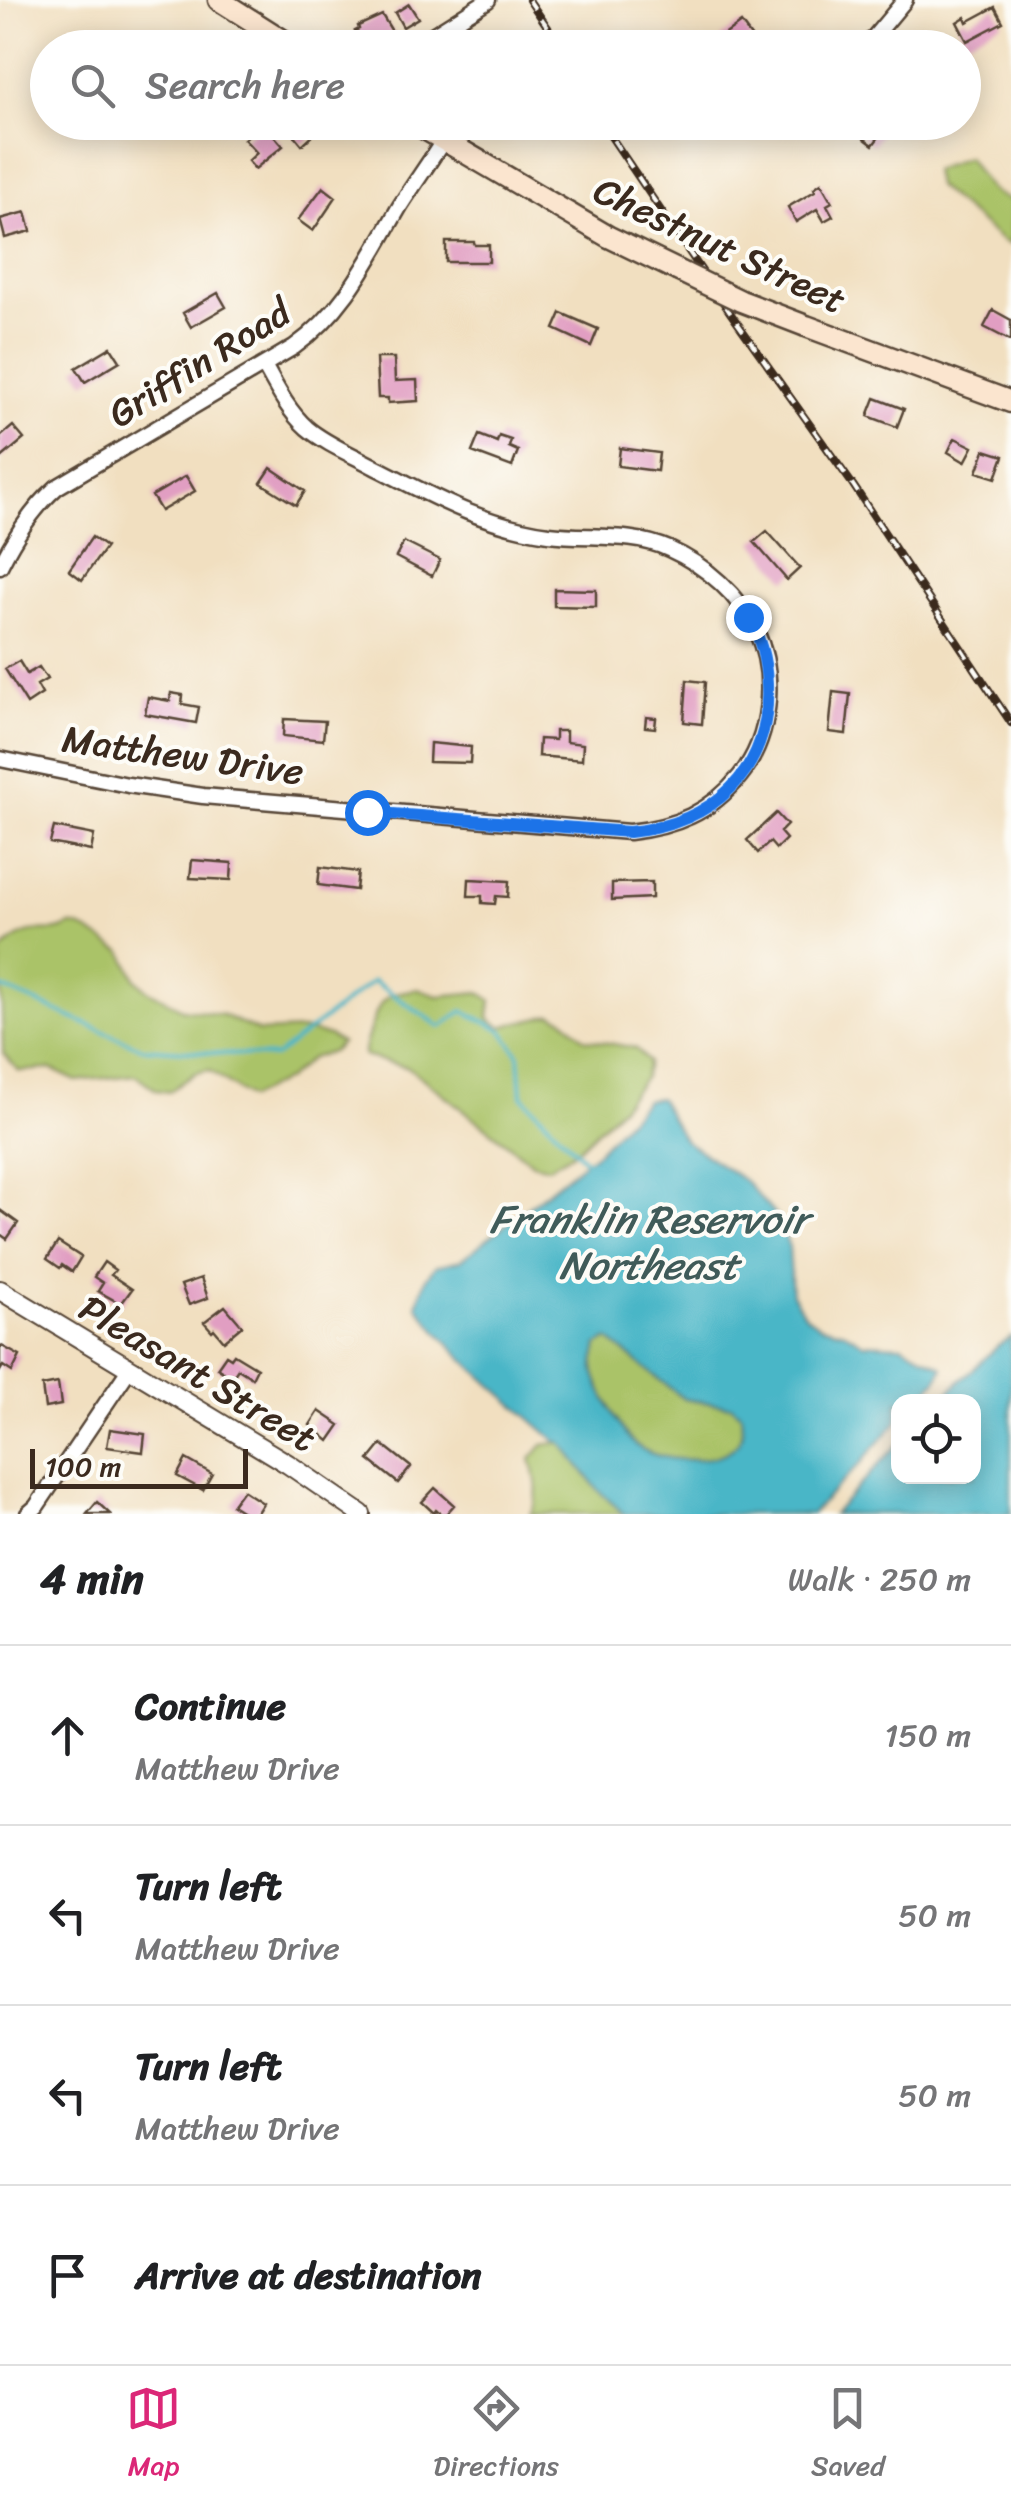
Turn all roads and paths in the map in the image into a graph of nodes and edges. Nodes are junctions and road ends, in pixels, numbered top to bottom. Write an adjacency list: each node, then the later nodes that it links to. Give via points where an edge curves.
1 (218, 0): 4 (main road)
2 (488, 0): 5 (street)
3 (905, 0): 6 (street)
4 (266, 30)
5 (440, 30)
6 (880, 30)
7 (440, 140): 8 (main road, Chestnut Street)
8 (443, 142): 9 (street, Griffin Road, via 339,307 312,335); 10 (main road, Chestnut Street, bridge, via 609,237 741,300)
9 (264, 366): 11 (street, Griffin Road, via 57,487 23,525); 12 (street, Matthew Drive, via 295,415 324,440 464,512 538,532 651,542 723,585 755,629 764,654 764,724 747,768 694,816 629,832 203,796)
10 (1011, 402)
11 (0, 566)
12 (0, 759)
13 (0, 1290): 14 (street, Pleasant Street)
14 (130, 1368): 15 (street); 16 (street, Pleasant Street)
15 (28, 1514)
16 (361, 1514)

